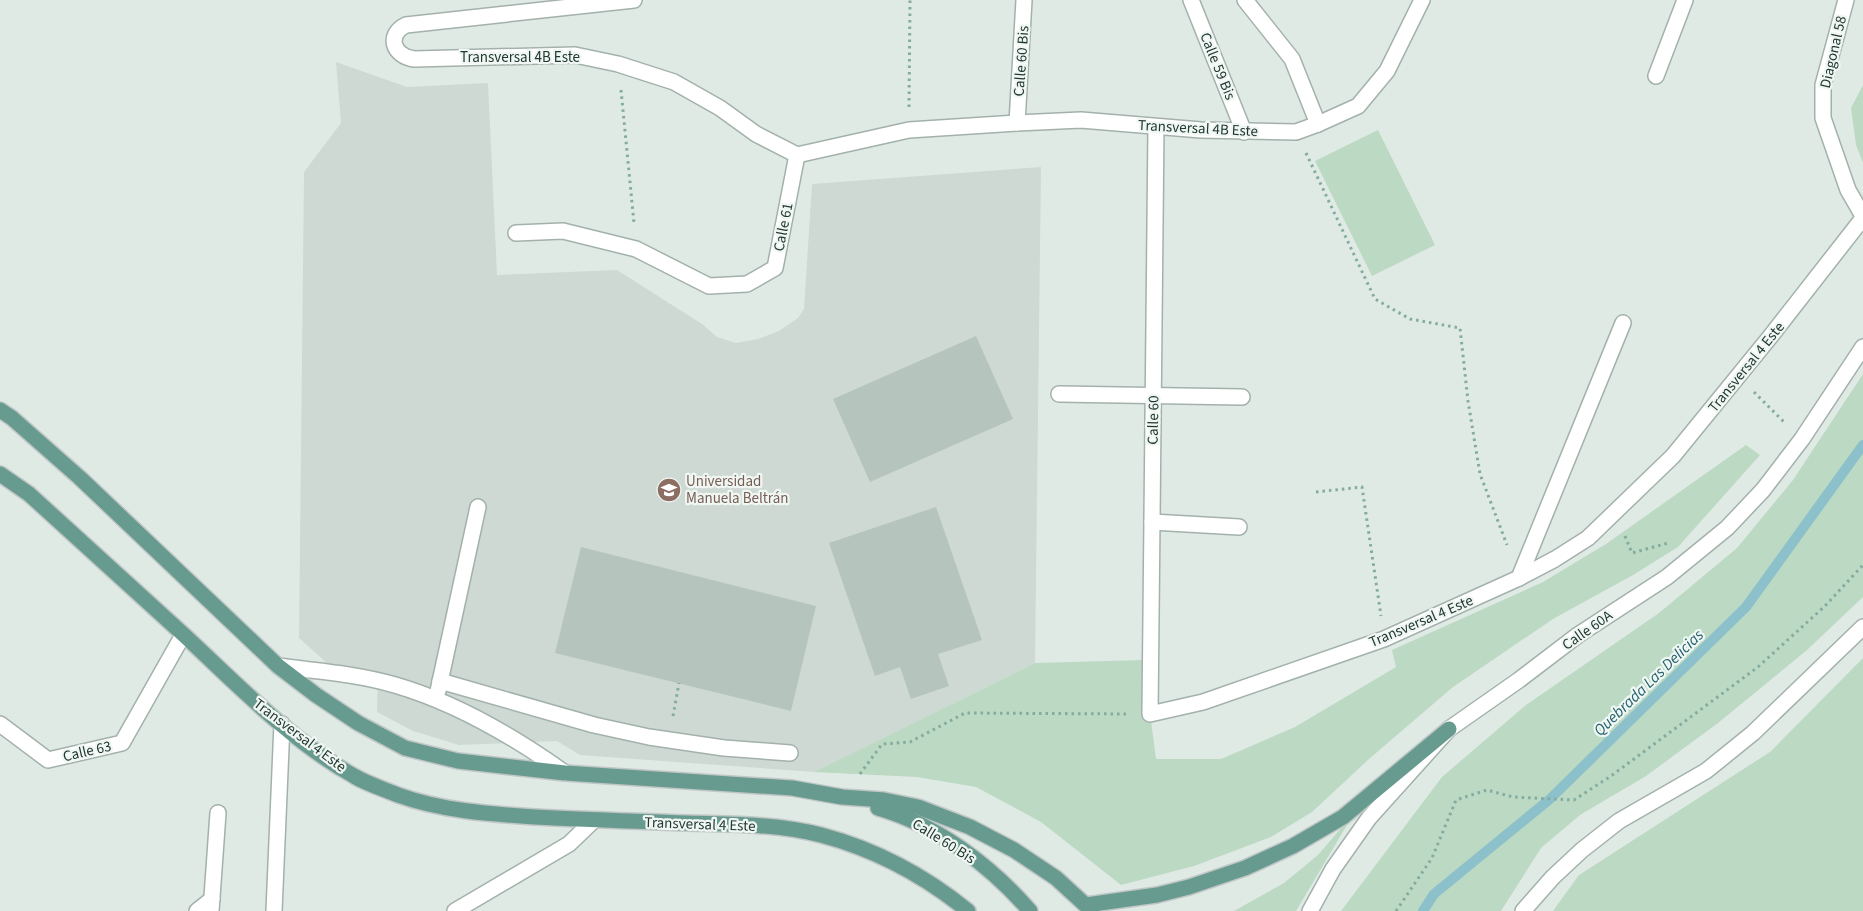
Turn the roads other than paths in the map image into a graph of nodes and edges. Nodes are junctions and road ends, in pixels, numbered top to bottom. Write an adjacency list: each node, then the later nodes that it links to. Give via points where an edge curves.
1 (634, 0): 13 (street, Transversal 4B Este, via 406,25 400,28 394,44 398,52 414,59 575,55 618,64 674,82 720,108 756,134)
2 (1024, 0): 9 (street, Calle 60 Bis)
3 (1191, 0): 12 (street, Calle 59 Bis)
4 (1245, 0): 10 (street, via 1292,59)
5 (1422, 0): 10 (street, Transversal 4B Este, via 1387,71 1358,106)
6 (1685, 0): 8 (street)
7 (1846, 0): 14 (street, Diagonal 58, via 1823,86 1823,118 1848,190)
8 (1656, 76)
9 (1017, 123): 11 (street, Transversal 4B Este, via 1081,120); 13 (street, Transversal 4B Este, via 909,130)
10 (1318, 124): 12 (street, Transversal 4B Este, via 1296,132)
11 (1156, 127): 12 (street, Transversal 4B Este); 19 (street, Calle 60)
12 (1244, 132)
13 (797, 155): 15 (street, Calle 61, via 775,268 747,284 709,286 636,249 563,231)
14 (1863, 217): 26 (street, Transversal 4 Este, via 1673,456 1588,538)
15 (516, 233)
16 (1622, 324): 26 (street)
17 (1863, 347): 35 (street, Calle 60A, via 1802,439 1763,490 1727,528 1666,577 1578,635)
18 (1059, 394): 19 (street)
19 (1153, 395): 20 (street); 24 (street, Calle 60)
20 (1242, 397)
21 (0, 410): 29 (main road, via 80,478)
22 (0, 474): 28 (main road, Transversal 4 Este, via 29,494)
23 (478, 507): 30 (street)
24 (1152, 522): 25 (street); 32 (street, Calle 60)
25 (1239, 527)
26 (1519, 578): 32 (street, Transversal 4 Este, via 1384,639 1203,702)
27 (1863, 627): 49 (street, via 1753,733 1706,770 1619,821 1576,855)
28 (183, 635): 33 (street, Calle 63, via 122,744 48,760); 34 (main road, Transversal 4 Este)
29 (278, 666): 31 (street, via 379,681); 37 (main road, via 358,723 405,748 458,761)
30 (440, 681): 31 (street); 36 (street, via 594,725 649,737)
31 (436, 700): 37 (street, via 523,743)
32 (1150, 714)
33 (0, 724)
34 (282, 724): 40 (main road, Transversal 4 Este, via 320,755 355,777 400,796 445,808 487,814); 44 (street)
35 (1449, 730): 42 (main road, via 1343,817 1293,846 1245,868 1189,887); 48 (street, Calle 60A, via 1369,818 1333,869)
36 (790, 753)
37 (565, 773): 38 (main road, via 792,788)
38 (842, 797): 42 (main road, via 884,800 918,807 970,827 1014,850 1056,878); 47 (main road, Calle 60 Bis, via 898,814 928,828 963,850 1000,880)
39 (218, 813): 41 (street)
40 (594, 820): 45 (street, via 569,844); 46 (main road, Transversal 4 Este, via 724,824 783,828 819,835 894,862 930,882)
41 (212, 905): 43 (street)
42 (1089, 908)
43 (197, 911)
44 (274, 911)
45 (455, 911)
46 (968, 911)
47 (1030, 911)
48 (1310, 911)
49 (1523, 911)

